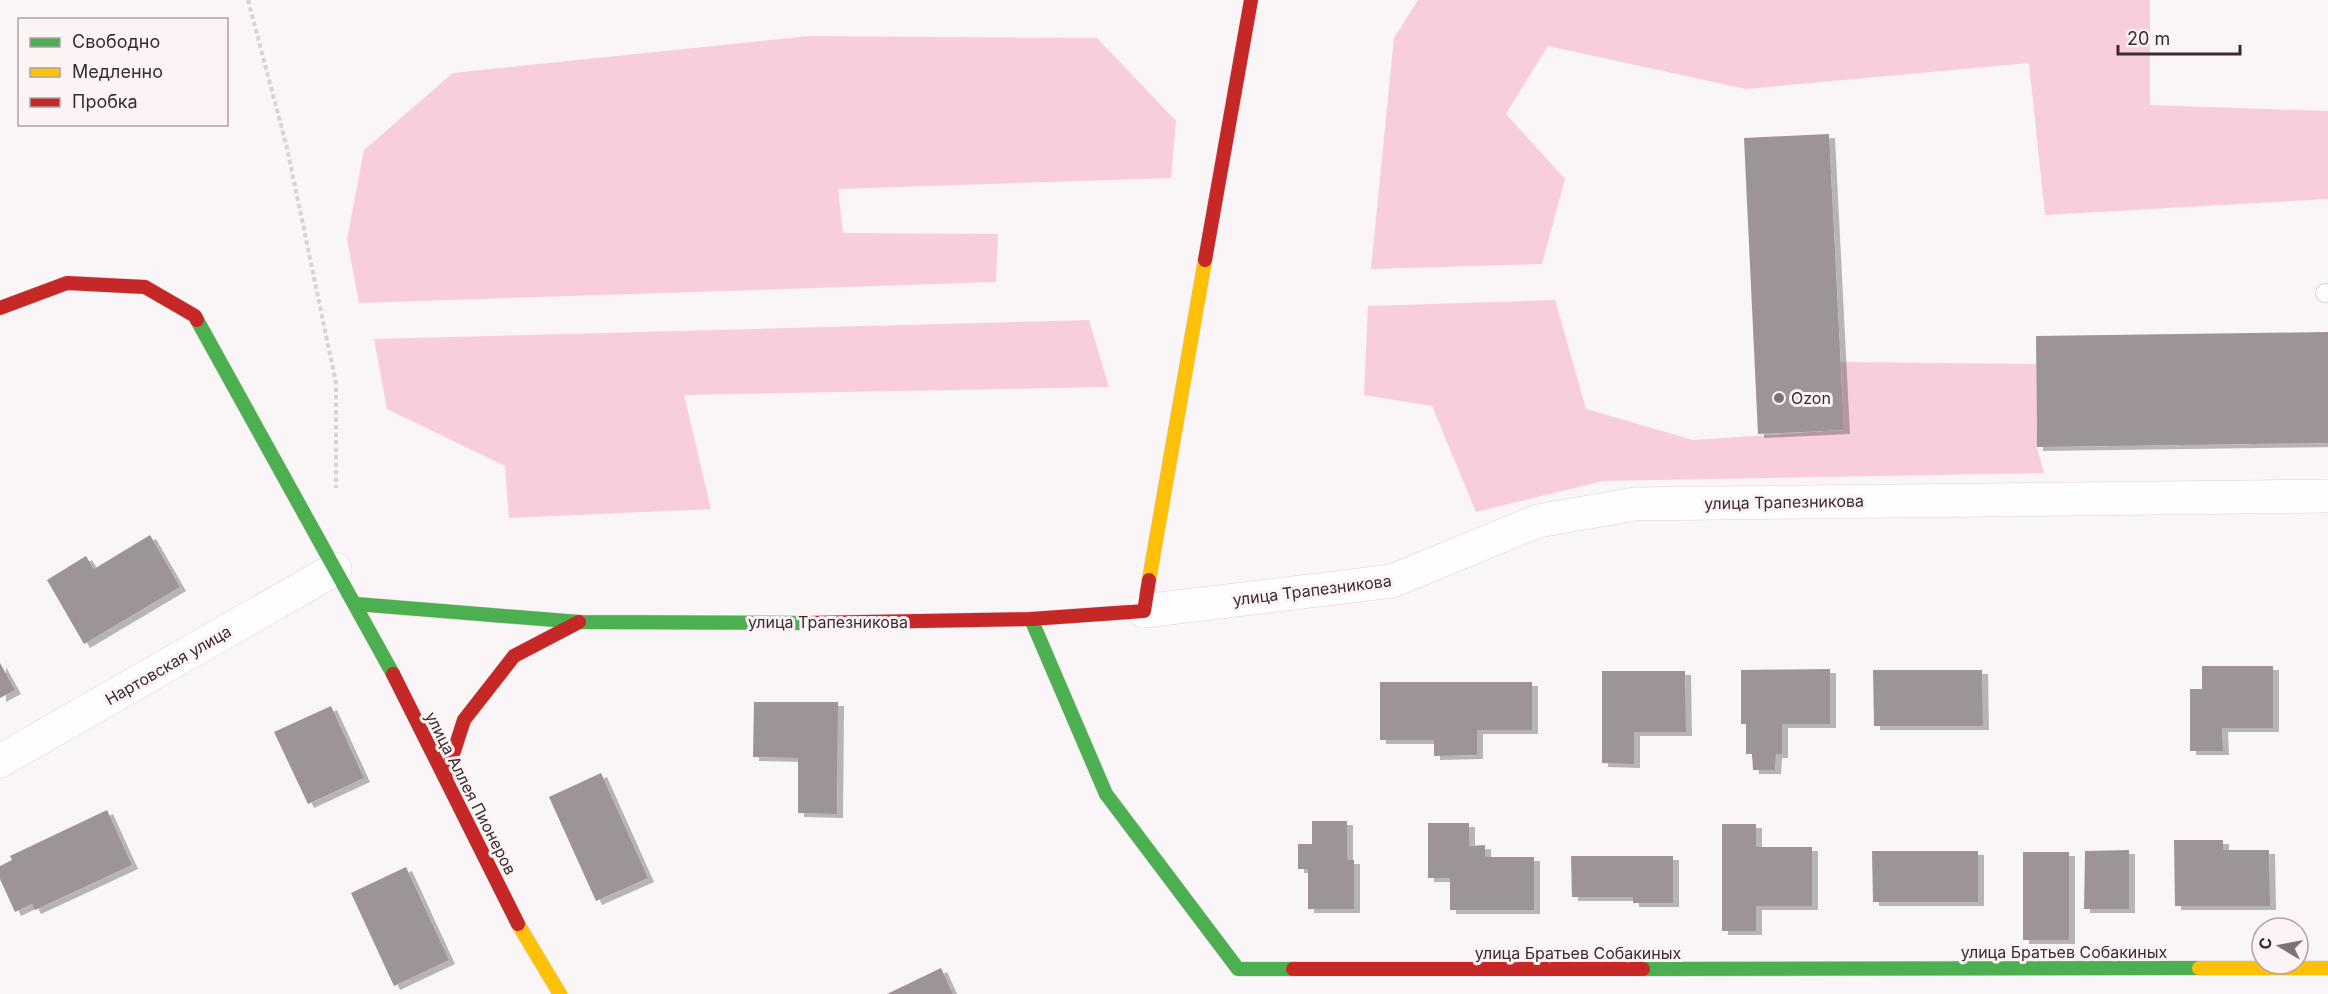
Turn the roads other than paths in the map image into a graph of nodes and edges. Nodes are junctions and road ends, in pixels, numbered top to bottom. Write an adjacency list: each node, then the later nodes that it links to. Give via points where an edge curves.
1 (1251, 0): 6 (street)
2 (0, 308): 4 (street, улица Аллея Пионеров, via 67,283 145,287 195,316)
3 (2328, 496): 6 (street, улица Трапезникова, via 1635,504 1538,521 1392,581)
4 (335, 569): 5 (street, улица Аллея Пионеров); 9 (street, Нартовская улица)
5 (357, 604): 8 (street, улица Трапезникова); 10 (street, улица Аллея Пионеров)
6 (1144, 611): 7 (street, улица Трапезникова)
7 (1031, 619): 8 (street, улица Трапезникова); 11 (street, улица Братьев Собакиных, via 1106,794 1238,969)
8 (579, 622): 10 (street, via 514,656 464,720)
9 (0, 760)
10 (446, 776): 12 (street, улица Аллея Пионеров, via 524,936)
11 (2328, 968)
12 (560, 994)

